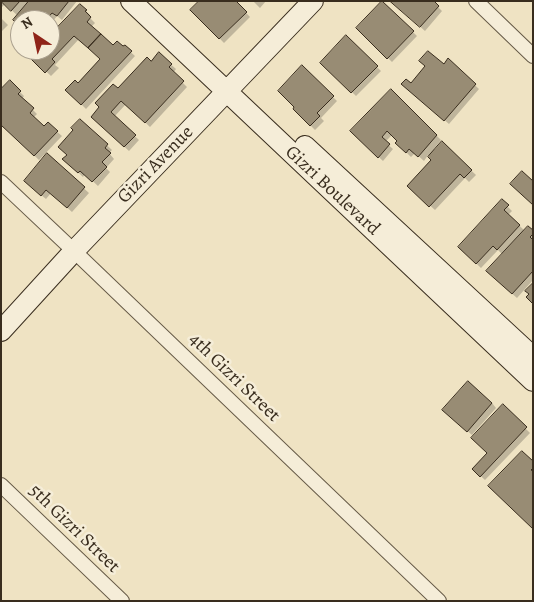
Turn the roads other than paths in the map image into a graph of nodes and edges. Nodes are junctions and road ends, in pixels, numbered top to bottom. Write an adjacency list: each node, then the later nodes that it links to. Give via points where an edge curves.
1 (132, 1): 6 (main road, Gizri Boulevard)
2 (150, 1): 6 (main road, Gizri Boulevard)
3 (313, 1): 6 (main road, Gizri Avenue)
4 (476, 1): 5 (street)
5 (533, 56)
6 (231, 87): 8 (main road, Gizri Avenue); 10 (main road, Gizri Boulevard); 11 (main road, Gizri Boulevard)
7 (1, 182): 8 (street, 4th Gizri Street)
8 (74, 251): 9 (main road, Gizri Avenue); 14 (street, 4th Gizri Street)
9 (1, 331)
10 (533, 357)
11 (533, 381)
12 (1, 485): 13 (street, 5th Gizri Street)
13 (122, 601)
14 (439, 601)

